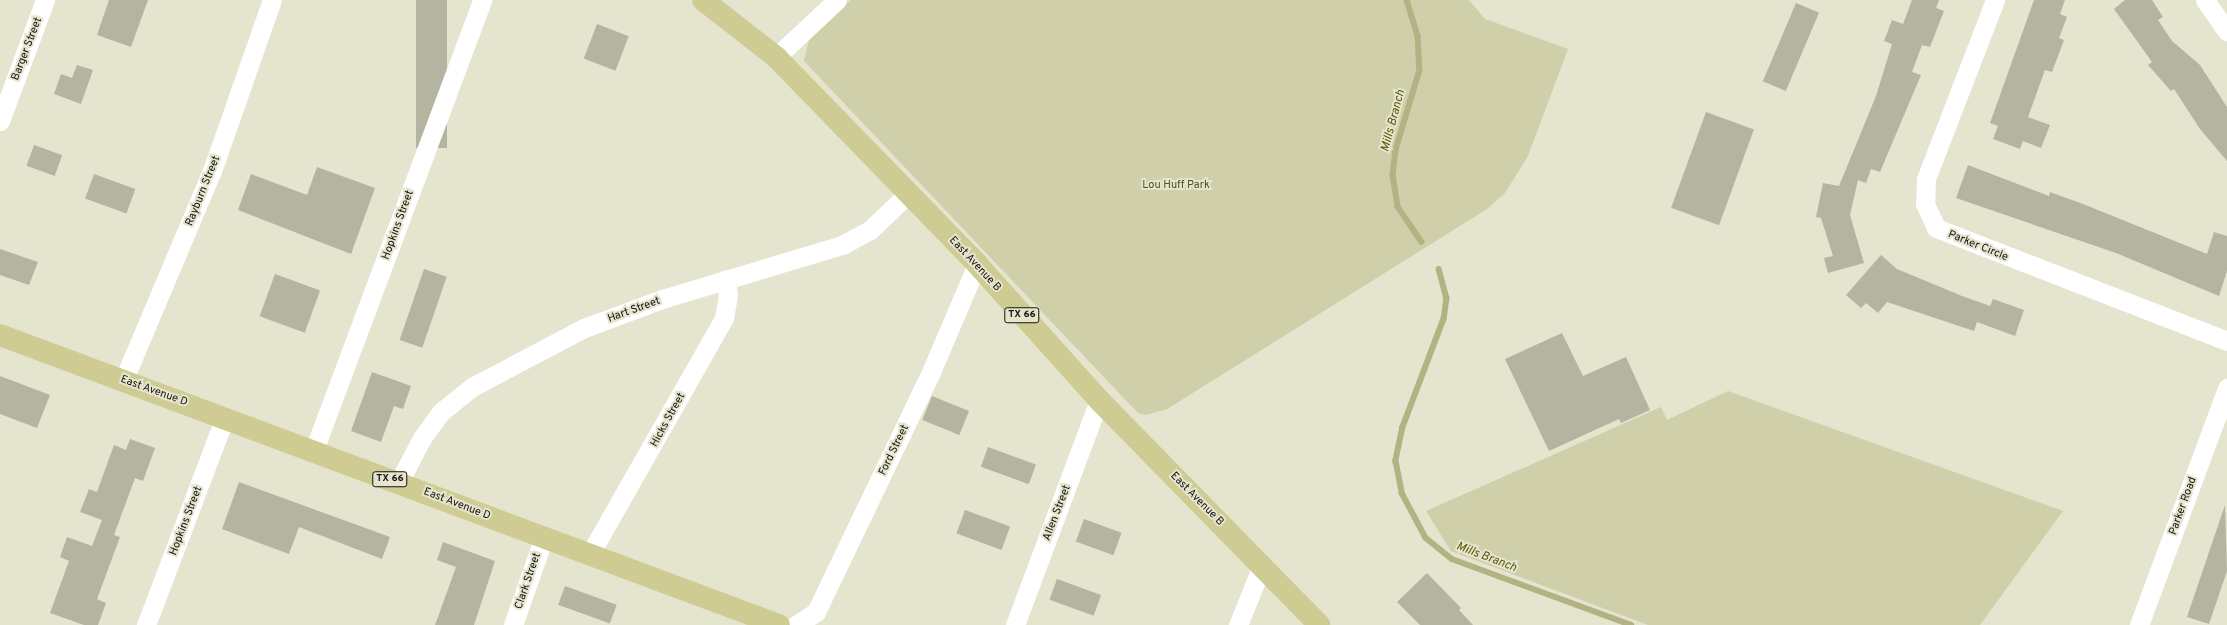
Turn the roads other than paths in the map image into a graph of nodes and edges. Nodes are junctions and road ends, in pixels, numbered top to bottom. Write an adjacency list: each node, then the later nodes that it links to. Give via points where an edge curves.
1 (46, 0): 10 (street, Barger Street)
2 (272, 0): 16 (street, Rayburn Street, via 212,171)
3 (482, 0): 20 (street, Hopkins Street)
4 (837, 0): 9 (street)
5 (1995, 0): 15 (street, Parker Circle, via 1926,179 1925,204 1936,228)
6 (2205, 0): 8 (street)
7 (711, 4): 9 (main road, East Avenue B / TX 66)
8 (2227, 31)
9 (776, 57): 11 (main road, East Avenue B / TX 66)
10 (0, 121)
11 (908, 194): 12 (main road, East Avenue B / TX 66); 13 (street, Hart Street, via 870,230 842,245)
12 (977, 264): 18 (main road, East Avenue B / TX 66); 28 (street, Ford Street, via 931,372 816,612)
13 (726, 279): 21 (street, Hart Street, via 584,328 472,387 442,412 422,438); 23 (street, Hicks Street, via 728,295 724,318)
14 (0, 335): 16 (main road, East Avenue D / TX 66)
15 (2227, 341)
16 (124, 380): 19 (main road, East Avenue D / TX 66)
17 (2227, 388): 32 (street, Parker Road)
18 (1099, 400): 24 (main road, East Avenue B / TX 66); 29 (street, Allen Street)
19 (225, 417): 20 (main road, East Avenue D / TX 66); 25 (street, Hopkins Street)
20 (314, 450): 21 (main road, East Avenue D / TX 66)
21 (399, 482): 22 (main road, East Avenue D / TX 66)
22 (544, 537): 23 (main road, East Avenue D / TX 66); 26 (street, Clark Street)
23 (590, 554): 27 (main road, East Avenue D / TX 66)
24 (1262, 566): 30 (street); 31 (main road, East Avenue B / TX 66)
25 (146, 625)
26 (513, 625)
27 (779, 625)
28 (796, 625)
29 (1015, 625)
30 (1238, 625)
31 (1320, 625)
32 (2139, 625)

